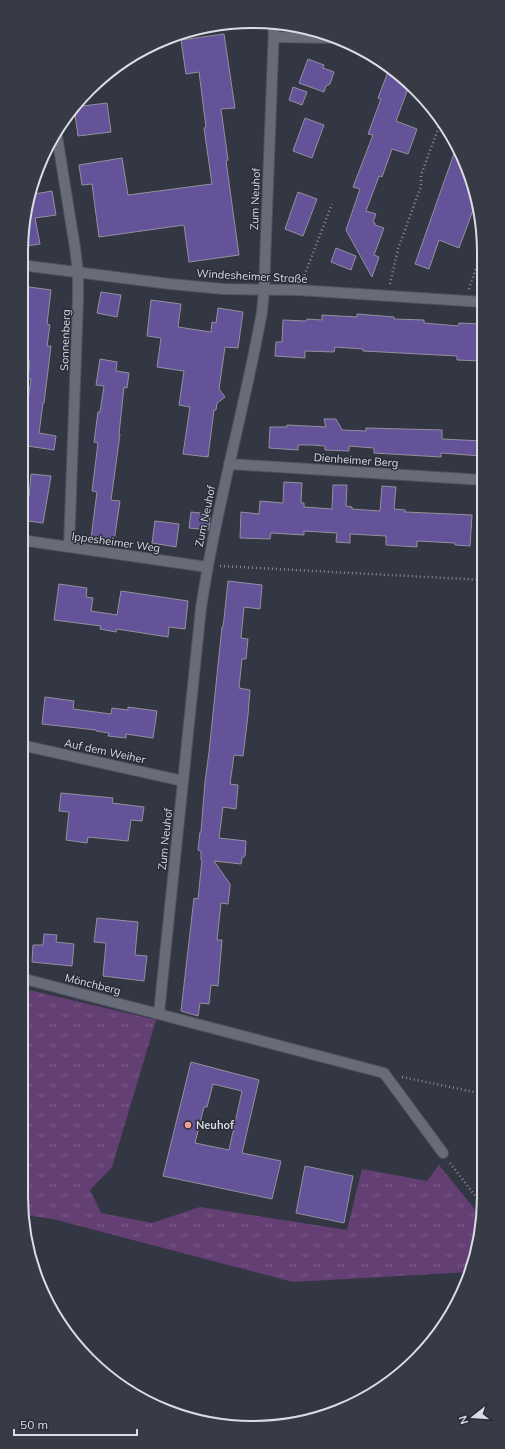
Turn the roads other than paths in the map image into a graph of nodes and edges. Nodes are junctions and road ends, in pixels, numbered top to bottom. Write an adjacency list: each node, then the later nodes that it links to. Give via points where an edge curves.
1 (274, 29): 2 (street, Zum Neuhof)
2 (274, 37): 3 (street); 7 (street, Zum Neuhof)
3 (317, 38)
4 (58, 141): 6 (street, Sonnenberg)
5 (28, 266): 6 (street, Windesheimer Straße)
6 (78, 272): 7 (street, Windesheimer Straße, via 216,288); 12 (street, Sonnenberg)
7 (264, 290): 8 (street, Windesheimer Straße); 9 (street, Zum Neuhof, via 259,328)
8 (477, 302)
9 (229, 464): 10 (street, Dienheimer Berg); 13 (street, Zum Neuhof)
10 (477, 480)
11 (28, 541): 12 (street, Ippesheimer Weg)
12 (69, 547): 13 (street, Ippesheimer Weg)
13 (207, 567): 15 (street, Zum Neuhof)
14 (28, 747): 15 (street, Auf dem Weiher)
15 (183, 781): 17 (street, Zum Neuhof)
16 (28, 980): 17 (street, Mönchberg)
17 (159, 1013): 18 (street, Mönchberg, via 384,1073)
18 (443, 1153)

